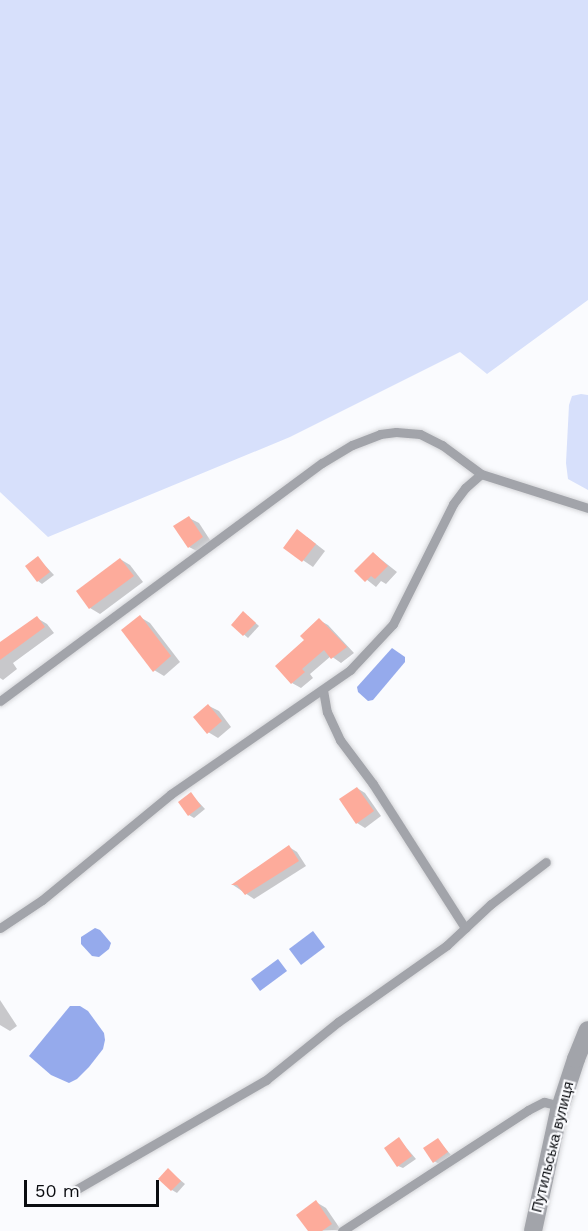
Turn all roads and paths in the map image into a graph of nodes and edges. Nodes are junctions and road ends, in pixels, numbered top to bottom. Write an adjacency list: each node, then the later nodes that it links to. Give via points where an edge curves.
1 (481, 474): 2 (lane); 3 (lane, via 453,504 388,631 350,670); 4 (lane, via 420,434 380,434 352,445 322,463)
2 (588, 508)
3 (323, 690): 6 (lane, via 171,794 42,900); 7 (lane, via 327,712 340,740 373,784)
4 (0, 701)
5 (546, 862): 7 (lane)
6 (0, 928)
7 (465, 928): 10 (lane, via 266,1080)
8 (588, 1030): 9 (street, Путильська вулиця)
9 (561, 1106): 11 (lane, via 544,1102 533,1107); 12 (street, Путильська вулиця)
10 (77, 1189)
11 (342, 1231)
12 (533, 1231)

